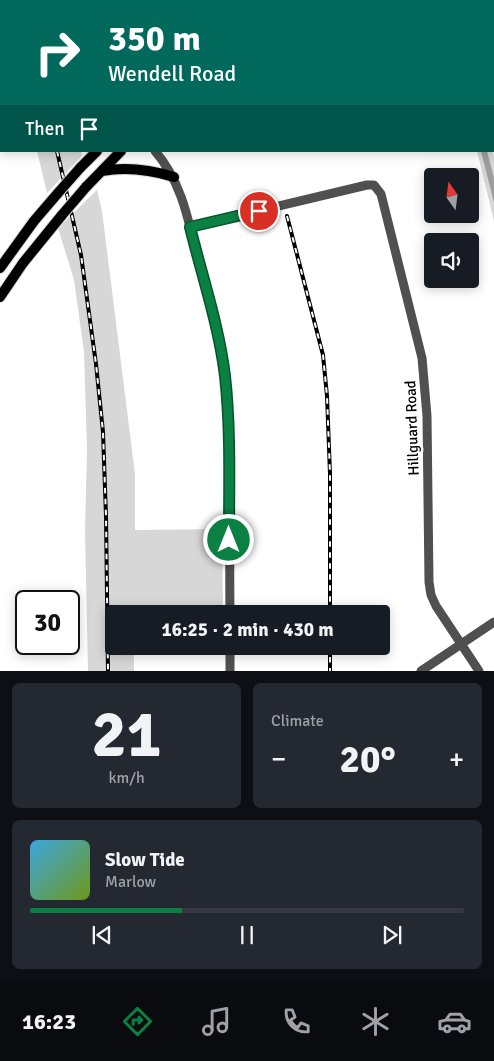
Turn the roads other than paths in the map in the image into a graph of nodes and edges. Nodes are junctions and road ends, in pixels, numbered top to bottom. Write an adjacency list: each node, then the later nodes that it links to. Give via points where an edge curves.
1 (96, 152): 6 (main road, bridge)
2 (120, 152): 4 (main road)
3 (156, 152): 5 (street)
4 (102, 171): 5 (main road, via 120,169); 8 (main road, bridge)
5 (174, 177): 7 (street)
6 (34, 221): 8 (main road); 9 (main road)
7 (190, 227): 11 (street, via 225,377); 13 (street, Hillguard Road, via 367,185 374,185 381,194 422,358 427,416 431,595)
8 (47, 232): 10 (main road)
9 (0, 268)
10 (1, 292)
11 (230, 605)
12 (494, 622): 13 (street)
13 (461, 644): 16 (street); 17 (street, Hillguard Road)
14 (230, 655): 15 (street)
15 (230, 671)
16 (421, 671)
17 (479, 671)

